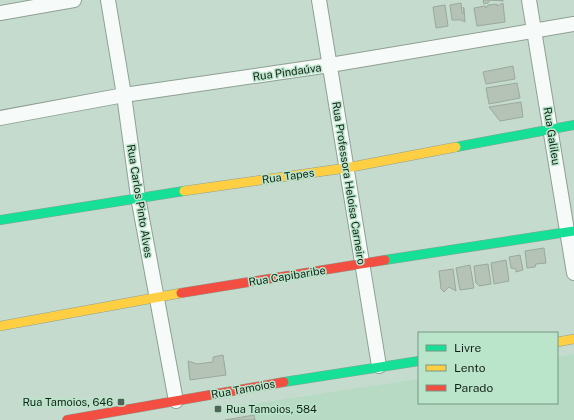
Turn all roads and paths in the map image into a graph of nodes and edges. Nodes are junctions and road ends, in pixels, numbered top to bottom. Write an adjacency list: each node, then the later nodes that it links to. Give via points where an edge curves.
1 (74, 0): 5 (street)
2 (108, 0): 9 (street, Rua Carlos Pinto Alves)
3 (319, 0): 8 (street, Rua Professora Heloísa Carneiro)
4 (529, 0): 7 (street, Rua Galileu)
5 (0, 13)
6 (574, 24): 7 (street, Rua Pindaúva)
7 (535, 31): 8 (street, Rua Pindaúva); 12 (street, Rua Galileu)
8 (330, 66): 9 (street, Rua Pindaúva); 13 (street, Rua Professora Heloísa Carneiro)
9 (124, 95): 10 (street, Rua Pindaúva); 14 (street, Rua Carlos Pinto Alves)
10 (0, 118)
11 (574, 125): 12 (street, Rua Tapes)
12 (551, 128): 13 (street, Rua Tapes); 16 (street, Rua Galileu)
13 (346, 168): 14 (street, Rua Tapes); 17 (street, Rua Professora Heloísa Carneiro)
14 (138, 197): 15 (street, Rua Tapes); 19 (street, Rua Carlos Pinto Alves)
15 (0, 220)
16 (571, 231): 17 (street, Rua Capibaribe); 18 (street, Rua Galileu)
17 (362, 263): 19 (street, Rua Capibaribe); 24 (street, Rua Professora Heloísa Carneiro)
18 (574, 273)
19 (156, 297): 20 (street, Rua Capibaribe); 25 (street, Rua Carlos Pinto Alves)
20 (0, 326)
21 (574, 339): 22 (street)
22 (558, 342)
23 (418, 361): 24 (street, Rua Tamoios)
24 (379, 366): 25 (street, Rua Tamoios)
25 (176, 401): 26 (street, Rua Tamoios)
26 (67, 420)

